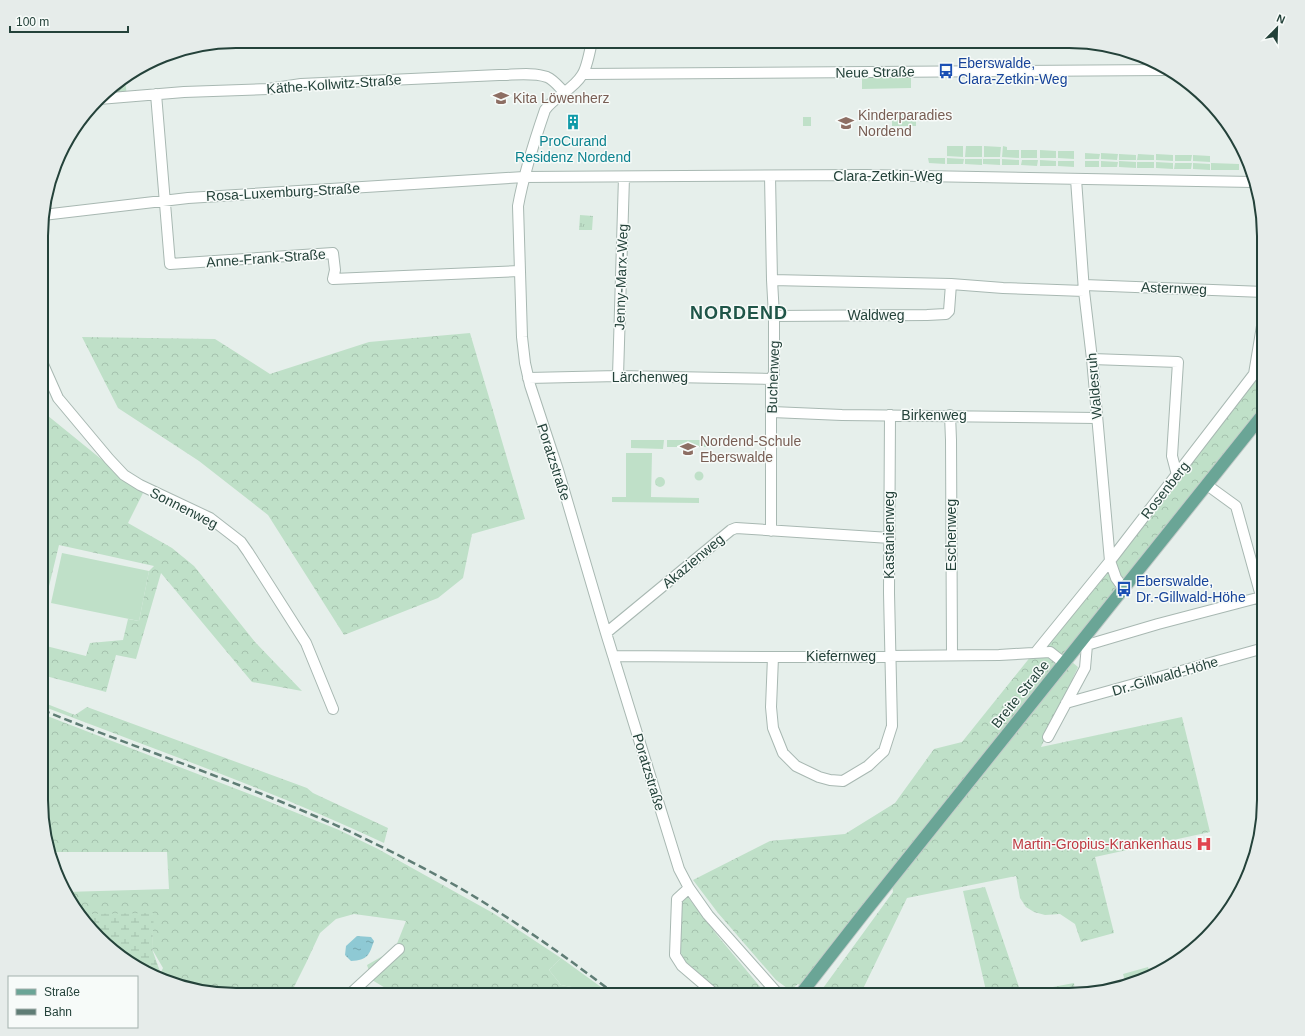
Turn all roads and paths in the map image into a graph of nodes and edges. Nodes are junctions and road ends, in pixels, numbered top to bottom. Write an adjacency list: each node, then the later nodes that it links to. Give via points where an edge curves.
1 (590, 48): 3 (street, Poratzstraße)
2 (1158, 70): 3 (street, Neue Straße)
3 (583, 74): 4 (street, Poratzstraße)
4 (564, 92): 5 (street, Käthe-Kollwitz-Straße, via 547,77 522,75 301,84 268,89); 8 (street, Poratzstraße, via 545,110)
5 (156, 94): 6 (street, Käthe-Kollwitz-Straße); 12 (street)
6 (108, 98)
7 (770, 176): 9 (street, Clara-Zetkin-Weg); 10 (street, Clara-Zetkin-Weg, via 874,175); 15 (street, Buchenweg)
8 (524, 177): 9 (street, Clara-Zetkin-Weg); 12 (street, Rosa-Luxemburg-Straße); 14 (street, Poratzstraße, via 518,206)
9 (624, 177): 25 (street, Jenny-Marx-Weg)
10 (1076, 179): 11 (street, Clara-Zetkin-Weg); 17 (street, Waldesruh)
11 (1249, 182)
12 (165, 201): 13 (street, Rosa-Luxemburg-Straße); 14 (street, Anne-Frank-Straße, via 170,264 333,253 333,278)
13 (49, 214)
14 (520, 272): 26 (street, Poratzstraße, via 522,348)
15 (772, 280): 16 (street); 19 (street, Buchenweg)
16 (951, 284): 17 (street, via 1003,288); 19 (street, Waldweg, via 949,311 946,314)
17 (1084, 288): 18 (street, Asternweg); 21 (street, Waldesruh)
18 (1257, 292)
19 (774, 316): 27 (street, Buchenweg, via 774,373)
20 (1257, 356): 23 (street, Rosenberg)
21 (1092, 359): 31 (street, Waldesruh); 33 (street, via 1178,362 1172,456)
22 (1257, 371): 23 (street)
23 (1254, 374): 33 (street, Rosenberg)
24 (48, 376): 51 (street, Sonnenweg, via 58,398 124,475 210,518 241,542 306,644)
25 (618, 376): 26 (street, Lärchenweg); 27 (street, Lärchenweg)
26 (528, 378): 41 (street, Poratzstraße)
27 (771, 379): 28 (street, Buchenweg)
28 (772, 412): 29 (street, Birkenweg); 35 (street, Buchenweg)
29 (890, 415): 30 (street, Birkenweg); 36 (street, Kastanienweg)
30 (950, 415): 31 (street, Birkenweg); 45 (street, Eschenweg)
31 (1096, 418): 37 (street, Waldesruh)
32 (1257, 422): 34 (main road, Breite Straße)
33 (1177, 475): 37 (street, Rosenberg)
34 (1207, 485): 38 (street, via 1236,506); 39 (main road, Breite Straße)
35 (771, 531): 36 (street, Akazienweg); 41 (street, Akazienweg, via 736,528 730,530)
36 (890, 538): 47 (street, Kastanienweg)
37 (1110, 561): 39 (street, Waldesruh, via 1116,578); 44 (street, Rosenberg)
38 (1257, 584)
39 (1124, 589): 42 (main road, Breite Straße)
40 (1257, 603): 42 (street, via 1165,622)
41 (606, 633): 46 (street, Poratzstraße)
42 (1085, 643): 49 (main road, Breite Straße); 50 (street, via 1085,668)
43 (1257, 650): 50 (street, Dr.-Gillwald-Höhe)
44 (1036, 652): 45 (street, Kiefernweg); 49 (street, Kiefernweg, via 1050,652)
45 (952, 655): 47 (street, Kiefernweg)
46 (613, 656): 48 (street, Kiefernweg); 53 (street, Poratzstraße, via 674,854)
47 (891, 656): 48 (street, Kiefernweg); 48 (street, via 892,726 884,751 868,766 843,781 819,777 796,766 783,753 773,728)
48 (773, 657)
49 (1064, 663): 58 (main road, Breite Straße)
50 (1066, 703): 52 (street)
51 (333, 709)
52 (1048, 737)
53 (689, 888): 56 (street, via 677,899 676,955 682,966); 57 (street, Poratzstraße, via 708,915)
54 (399, 949): 55 (street)
55 (357, 988)
56 (708, 988)
57 (773, 988)
58 (805, 988)

